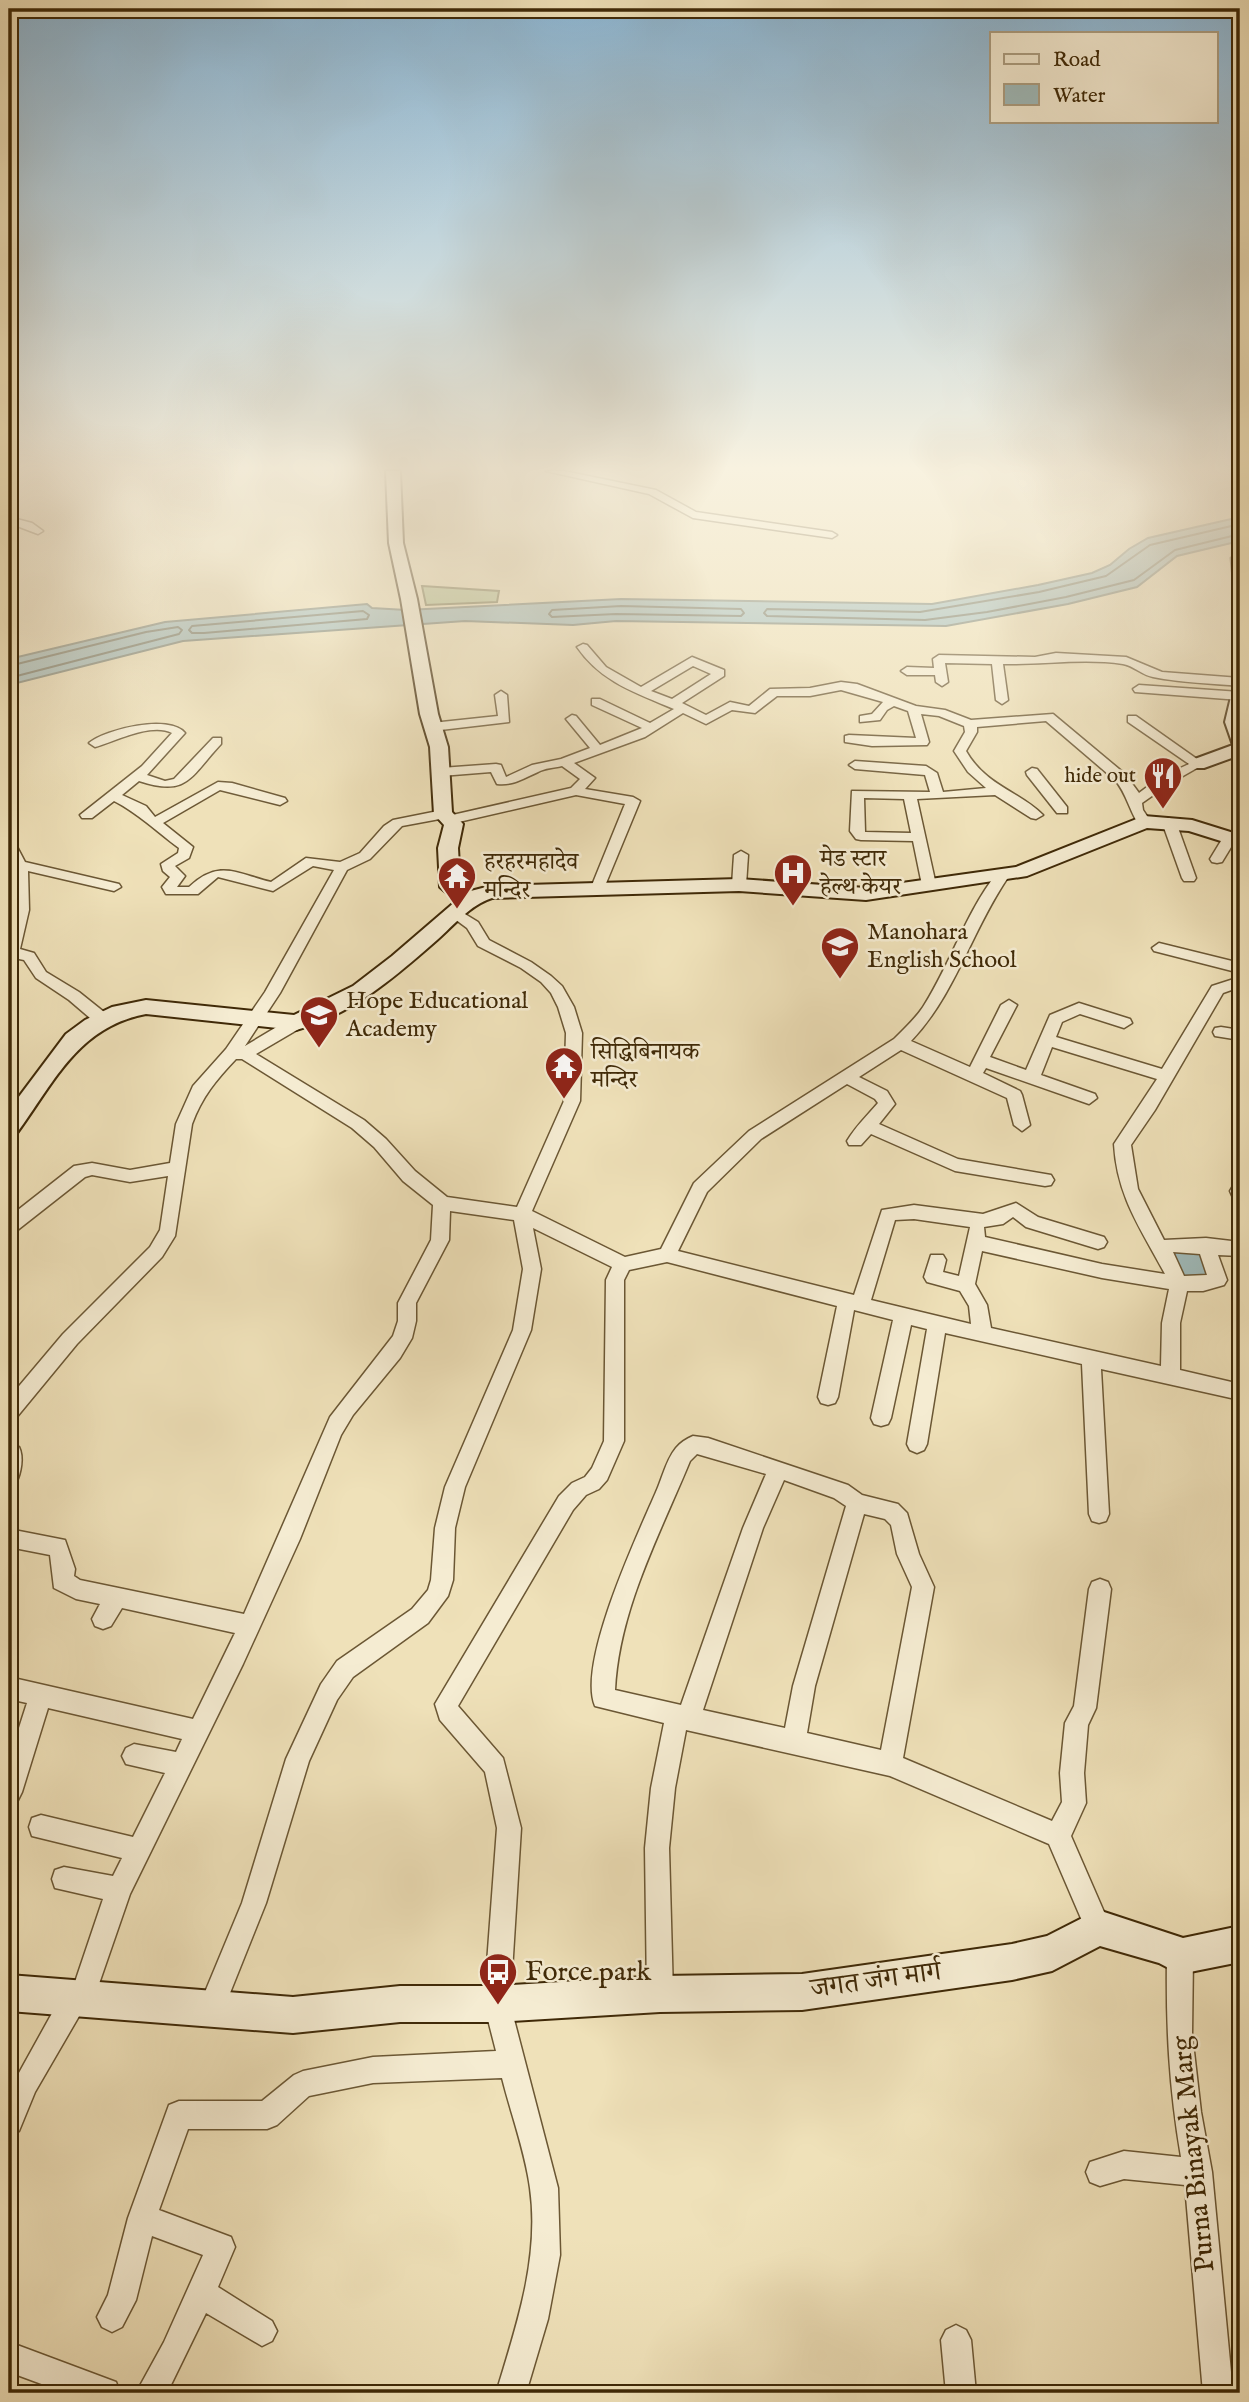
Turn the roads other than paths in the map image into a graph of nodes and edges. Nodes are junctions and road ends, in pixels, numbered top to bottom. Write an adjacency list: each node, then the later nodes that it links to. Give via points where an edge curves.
1 (406, 583): 19 (street)
2 (583, 647): 7 (street, via 605,672)
3 (997, 660): 4 (street, via 939,659 941,677); 5 (street, via 1056,657 1126,662 1148,672); 10 (street)
4 (907, 671)
5 (1240, 682)
6 (1139, 689): 9 (street)
7 (643, 691): 13 (street); 13 (street, via 692,661 720,673)
8 (501, 695): 19 (street, via 505,719)
9 (1240, 697): 23 (street, via 1234,722)
10 (1002, 700)
11 (596, 702): 20 (street)
12 (893, 702): 13 (street, via 841,686 774,692 751,710 730,706 706,720); 14 (street); 16 (street, via 876,717)
13 (678, 706): 20 (street)
14 (914, 709): 18 (street); 25 (street, via 924,740)
15 (572, 719): 26 (street)
16 (864, 719)
17 (1132, 719): 29 (street)
18 (970, 724): 36 (street, via 971,732 960,751 963,760); 41 (street, via 1049,718 1120,777 1132,790)
19 (432, 727): 32 (street)
20 (652, 728): 26 (street)
21 (849, 739): 25 (street)
22 (217, 741): 34 (street, via 178,782 164,785)
23 (1240, 742)
24 (95, 743): 34 (street, via 159,726 177,728 179,733)
25 (903, 743): 31 (street)
26 (596, 748): 28 (street)
27 (1240, 749): 29 (street)
28 (564, 762): 32 (street, via 507,781 502,781 496,768); 35 (street, via 588,778)
29 (1198, 764): 41 (street)
30 (855, 765): 31 (street)
31 (901, 768): 39 (street, via 931,773)
32 (440, 772): 45 (street)
33 (1032, 772): 42 (street)
34 (138, 777): 38 (street)
35 (576, 791): 45 (street); 61 (street, via 633,801)
36 (995, 791): 39 (street); 44 (street)
37 (910, 794): 39 (street); 49 (street); 49 (street, via 857,794 857,831 868,837)
38 (114, 796): 43 (street); 48 (street, via 141,809)
39 (938, 796)
40 (280, 802): 48 (street, via 218,786)
41 (1135, 802): 46 (street)
42 (1062, 810)
43 (87, 815)
44 (1037, 816)
45 (447, 817): 55 (street, via 398,824 365,856); 62 (street, via 454,824 448,848 450,887)
46 (1144, 822): 47 (street); 56 (street)
47 (1169, 822): 50 (street); 57 (street)
48 (154, 823): 55 (street, via 186,847 184,855 168,864 178,876 169,887 178,893 193,891 217,873 273,887 311,861)
49 (917, 837): 59 (street, via 923,845)
50 (1235, 840): 53 (street)
51 (9, 844): 54 (street)
52 (741, 855): 58 (street)
53 (1217, 859)
54 (21, 865): 60 (street); 64 (street, via 21,919)
55 (342, 867): 68 (street, via 272,993)
56 (1002, 876): 59 (street); 75 (street, via 984,897 929,1010)
57 (1189, 878)
58 (739, 885): 59 (street, via 866,894); 61 (street)
59 (929, 885)
60 (114, 887)
61 (597, 890): 62 (street, via 490,892)
62 (462, 907): 70 (street, via 356,996); 89 (street, via 483,943 546,979 566,1007 574,1033 572,1101)
63 (1159, 948): 65 (street)
64 (10, 952): 69 (street, via 29,956 41,975)
65 (1240, 968)
66 (1240, 982): 79 (street, via 1217,990)
67 (1009, 1006): 77 (street)
68 (253, 1018): 69 (street, via 146,1007); 70 (street); 76 (street)
69 (103, 1020): 84 (street, via 64,1050)
70 (296, 1023): 76 (street)
71 (1124, 1023): 74 (street, via 1079,1008 1056,1019)
72 (1222, 1032): 73 (street)
73 (1240, 1035)
74 (1048, 1040): 78 (street); 79 (street)
75 (900, 1043): 77 (street); 80 (street)
76 (238, 1054): 86 (street, via 201,1086 184,1124); 88 (street, via 358,1124)
77 (977, 1067): 78 (street); 83 (street, via 1014,1095)
78 (1032, 1076): 81 (street)
79 (1165, 1076): 96 (street, via 1122,1144 1135,1210)
80 (846, 1077): 82 (street, via 881,1095 887,1104); 97 (street, via 755,1135 700,1188)
81 (1089, 1098)
82 (866, 1125): 85 (street); 87 (street, via 955,1165)
83 (1022, 1125)
84 (9, 1127)
85 (855, 1141)
86 (178, 1168): 91 (street, via 130,1176 80,1171); 110 (street, via 169,1231 156,1252 70,1339)
87 (1045, 1180)
88 (442, 1203): 89 (street); 122 (street, via 440,1240 407,1303 403,1332 390,1358 343,1412)
89 (522, 1214): 99 (street); 144 (street, via 532,1269 522,1330 456,1487 445,1528 437,1596 420,1616 345,1669 329,1692 298,1759 254,1903)
90 (979, 1222): 92 (street); 93 (street, via 1016,1210 1032,1222); 102 (street, via 905,1210 888,1215)
91 (9, 1227)
92 (975, 1242): 100 (street); 101 (street)
93 (1098, 1242)
94 (1206, 1245): 95 (street); 96 (street, via 1169,1245); 100 (street, via 1218,1280 1209,1285)
95 (1240, 1249)
96 (1162, 1252): 100 (street)
97 (667, 1255): 99 (street); 102 (street)
98 (937, 1260): 101 (street, via 933,1278)
99 (623, 1264): 143 (street, via 615,1280 614,1441 609,1455 593,1483 579,1489 566,1503 446,1704 495,1766 509,1828)
100 (1179, 1284): 107 (street, via 1171,1323)
101 (966, 1285): 105 (street, via 978,1305)
102 (854, 1301): 103 (street); 109 (street)
103 (904, 1315): 104 (street); 111 (street)
104 (937, 1324): 105 (street); 112 (street)
105 (982, 1334): 106 (street)
106 (1091, 1359): 107 (street); 117 (street)
107 (1170, 1376): 108 (street)
108 (1240, 1392)
109 (828, 1396)
110 (9, 1412)
111 (881, 1418)
112 (917, 1444)
113 (9, 1451): 115 (street)
114 (778, 1469): 116 (street, via 841,1491); 125 (street); 125 (street, via 693,1445 682,1455 626,1590 602,1677 603,1698)
115 (9, 1477)
116 (856, 1503): 127 (street, via 804,1686); 130 (street, via 891,1510 900,1520 923,1587)
117 (1099, 1514)
118 (9, 1538): 120 (street, via 58,1547 62,1581 76,1589)
119 (1100, 1589): 133 (street, via 1085,1708 1077,1723 1074,1803)
120 (117, 1596): 121 (street); 122 (street)
121 (103, 1619)
122 (249, 1626): 126 (street)
123 (9, 1688): 124 (street)
124 (41, 1694): 126 (street); 131 (street)
125 (682, 1718): 127 (street); 141 (street, via 663,1788 657,1849)
126 (196, 1731): 129 (street)
127 (794, 1741): 130 (street)
128 (134, 1756): 129 (street)
129 (180, 1764): 134 (street)
130 (890, 1764): 133 (street)
131 (10, 1792)
132 (41, 1827): 134 (street)
133 (1058, 1835): 137 (street)
134 (138, 1850): 136 (street)
135 (64, 1879): 136 (street)
136 (119, 1890): 142 (street)
137 (1098, 1928): 139 (street); 141 (street, जगत जंग मार्ग, via 1052,1953 917,1977 802,1992)
138 (1240, 1944): 139 (street)
139 (1181, 1956): 148 (street, Purna Binayak Marg, via 1179,2034)
140 (9, 1993): 142 (street, जगत जंग मार्ग)
141 (660, 1994): 143 (street, जगत जंग मार्ग)
142 (79, 1997): 144 (street, जगत जंग मार्ग); 146 (street, via 26,2083)
143 (497, 2004): 144 (street, जगत जंग मार्ग, via 400,2004 293,2015); 145 (street)
144 (211, 2009)
145 (513, 2064): 149 (street, via 373,2070 303,2084 267,2115 179,2115); 157 (street, via 544,2188 546,2255)
146 (9, 2121)
147 (1100, 2172): 148 (street, via 1124,2165)
148 (1198, 2172): 159 (street, Purna Binayak Marg)
149 (142, 2218): 150 (street, via 221,2247); 151 (street, via 121,2300)
150 (200, 2293): 152 (street); 156 (street)
151 (112, 2317)
152 (262, 2331)
153 (957, 2340): 158 (street)
154 (9, 2357): 155 (street)
155 (105, 2393)
156 (151, 2393)
157 (511, 2393)
158 (961, 2393)
159 (1218, 2393)

